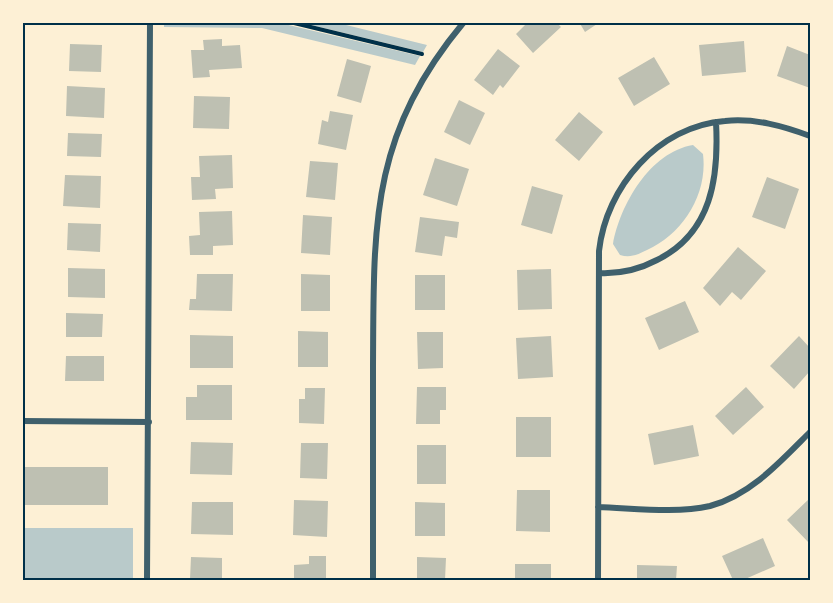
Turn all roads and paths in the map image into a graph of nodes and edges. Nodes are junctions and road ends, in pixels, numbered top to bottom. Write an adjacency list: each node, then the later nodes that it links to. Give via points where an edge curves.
1 (150, 22): 9 (street)
2 (290, 22): 4 (path)
3 (464, 22): 13 (street, via 411,98 387,161 377,210)
4 (422, 54)
5 (716, 122): 6 (street, via 759,122); 7 (street, via 669,141 626,178 601,230); 7 (street, via 716,174 698,225 675,249 651,264 618,273)
6 (810, 136)
7 (599, 273): 11 (street)
8 (22, 421): 9 (street)
9 (149, 422): 12 (street)
10 (810, 432): 11 (street, via 760,479 720,502 697,508)
11 (598, 507): 14 (street)
12 (147, 580)
13 (373, 580)
14 (597, 580)

